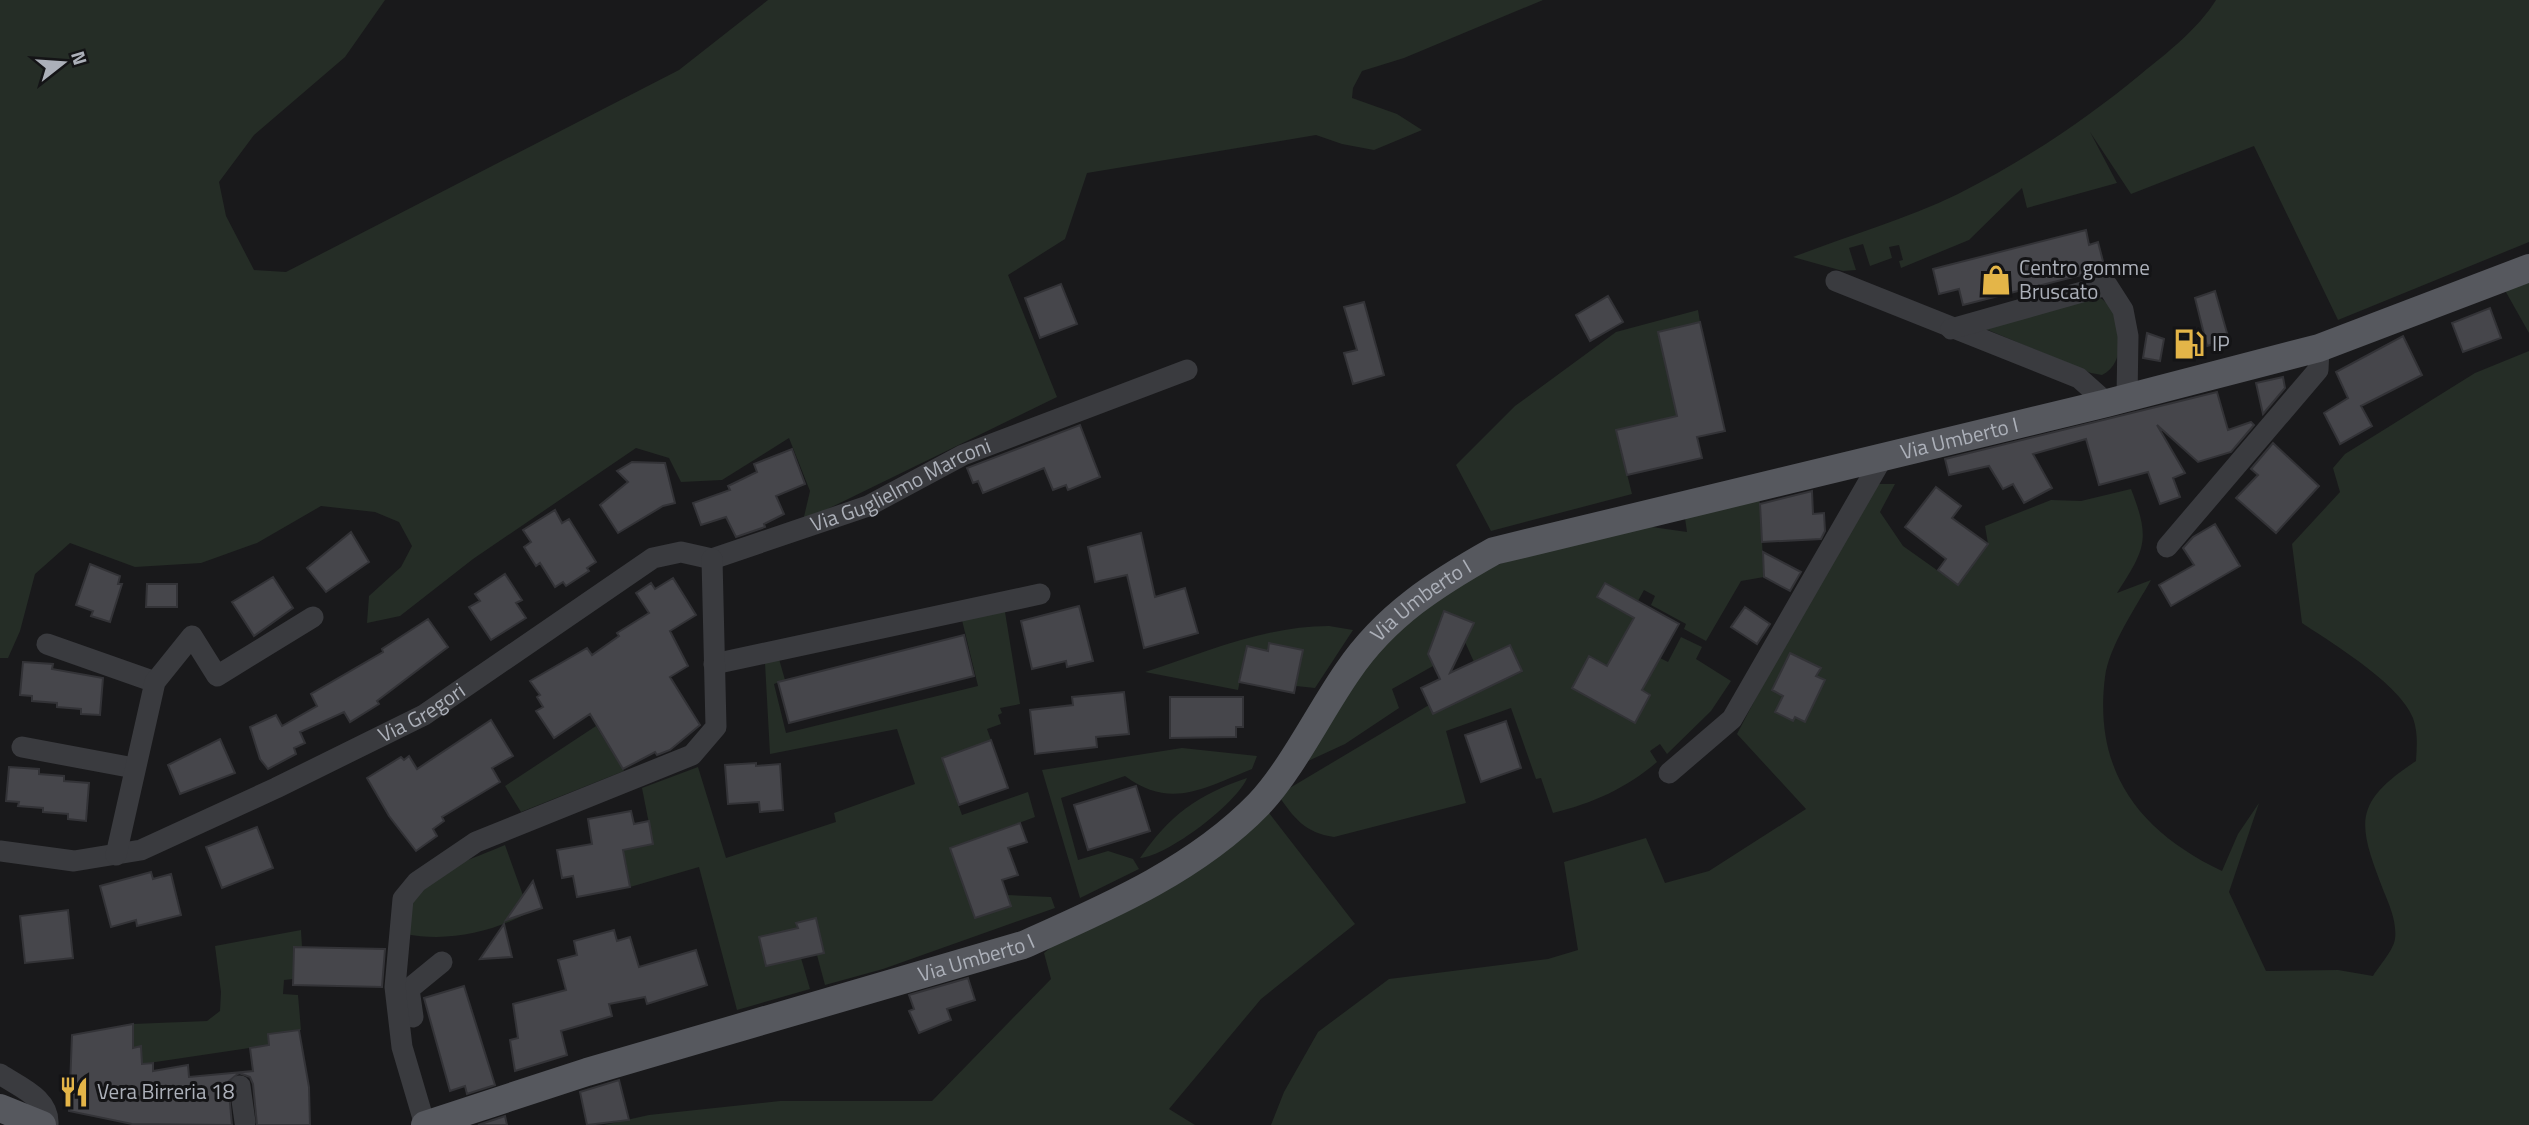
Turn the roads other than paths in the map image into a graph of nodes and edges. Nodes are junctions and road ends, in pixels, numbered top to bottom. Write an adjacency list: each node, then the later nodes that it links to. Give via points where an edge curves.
1 (2529, 268): 4 (main road, Via Umberto I)
2 (1836, 281): 3 (street)
3 (1951, 329): 6 (street, via 2079,378); 6 (street, via 2107,285 2123,310 2128,336)
4 (2319, 348): 6 (main road, Via Umberto I); 8 (street, via 2318,370)
5 (1187, 370): 9 (street, Via Guglielmo Marconi, via 963,455 868,506)
6 (2117, 401): 7 (main road, Via Umberto I)
7 (1884, 455): 17 (street, via 1732,719); 28 (main road, Via Umberto I, via 1494,551 1443,579 1381,629 1262,801 1223,839 1072,923 1023,945 587,1072)
8 (2167, 547)
9 (712, 559): 13 (street); 19 (street, Via Gregori, via 681,552 653,558 424,715 276,788 141,849)
10 (1040, 594): 13 (street)
11 (313, 617): 14 (street, via 217,676 192,636)
12 (47, 644): 14 (street)
13 (714, 664): 22 (street, via 716,727 692,755 476,842 416,882 403,899 395,987)
14 (155, 682): 16 (street)
15 (22, 747): 16 (street)
16 (134, 768): 19 (street)
17 (1669, 773)
18 (0, 851): 19 (street, Via Gregori, via 74,861)
19 (116, 855)
20 (442, 962): 22 (street, via 409,989 416,1045)
21 (0, 1074): 27 (street, via 43,1103)
22 (410, 1078): 28 (street)
23 (240, 1086): 25 (street)
24 (0, 1108): 26 (main road)
25 (245, 1122)
26 (42, 1125)
27 (48, 1125)
28 (425, 1125)

